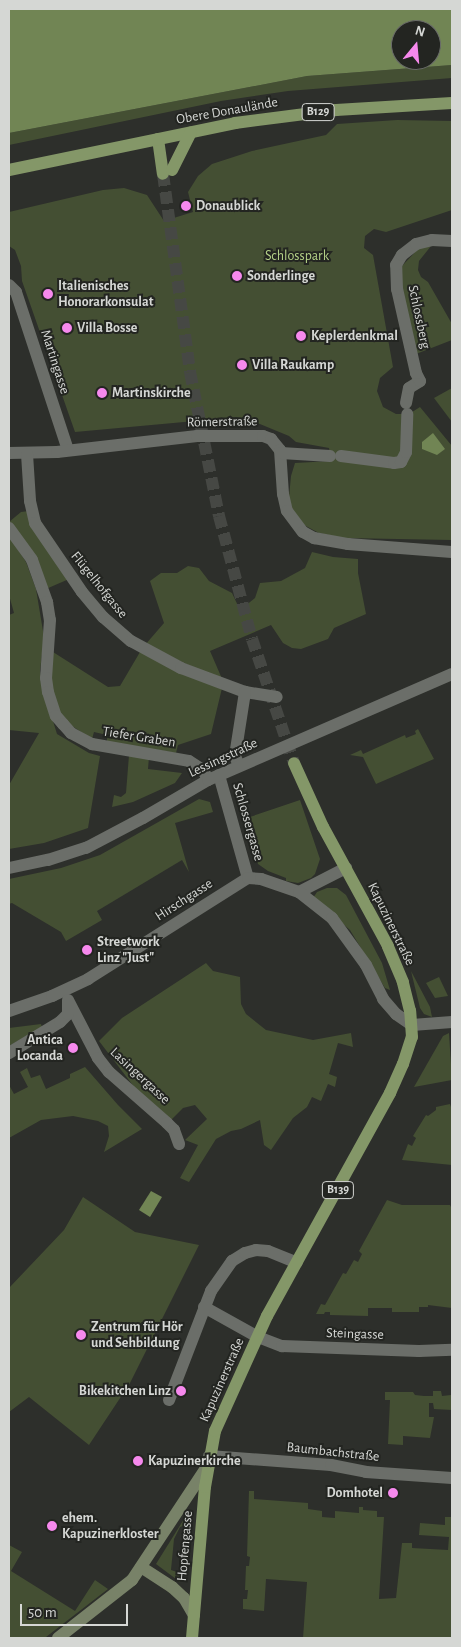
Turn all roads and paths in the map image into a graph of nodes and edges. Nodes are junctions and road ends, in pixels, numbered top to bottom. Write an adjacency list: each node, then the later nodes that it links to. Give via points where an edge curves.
1 (452, 103): 2 (main road, Obere Donaulände / B129, via 336,110)
2 (191, 132): 3 (main road, Obere Donaulände / B129); 3 (main road, via 167,172)
3 (158, 139): 4 (main road, Obere Donaulände / B129)
4 (9, 170)
5 (452, 241): 10 (street, Schlossberg, via 432,240 416,244 402,255 396,265 397,289 420,381 409,388 406,452 401,462)
6 (10, 285): 7 (street, Martingasse, via 16,292)
7 (68, 450): 9 (street, Römerstraße); 10 (street, Römerstraße, via 197,436 254,435 271,439)
8 (9, 453): 9 (street, Römerstraße)
9 (27, 454): 14 (street, Flügelhofgasse, via 35,523 103,617 124,636 163,660)
10 (281, 454): 12 (street, via 282,494 288,511 303,532 334,542)
11 (9, 528): 18 (street, Tiefer Graben, via 32,560 47,602 50,620 46,678 56,716 71,732 92,744 174,757 195,763)
12 (452, 552)
13 (452, 674): 17 (street, Lessingstraße)
14 (245, 692): 15 (street, Flügelhofgasse); 17 (street, via 235,756)
15 (277, 697)
16 (294, 763): 20 (main road, Kapuzinerstraße / B139)
17 (239, 766): 18 (street, Lessingstraße)
18 (214, 778): 19 (street, Lessingstraße, via 86,848); 21 (street, Schlossergasse)
19 (9, 868)
20 (346, 868): 22 (street); 26 (main road, Kapuzinerstraße / B139, via 388,946 403,982)
21 (248, 878): 22 (street); 23 (street, Hirschgasse)
22 (299, 892): 26 (street, via 332,918 366,965 383,999 396,1014)
23 (67, 996): 24 (street, Hirschgasse); 27 (street, via 68,1014 60,1022); 28 (street, Lasingergasse, via 98,1058 109,1072 174,1130)
24 (9, 1011)
25 (452, 1022): 26 (street)
26 (412, 1024): 29 (main road, Kapuzinerstraße / B139, via 410,1044 390,1092)
27 (9, 1053)
28 (179, 1144)
29 (297, 1263): 30 (street, via 268,1251 244,1253 221,1274); 31 (main road, Kapuzinerstraße / B139)
30 (204, 1307): 31 (street, Kapuzinerstraße); 33 (street)
31 (258, 1337): 32 (street, Steingasse, via 288,1347); 34 (main road, Kapuzinerstraße / B139, via 219,1419)
32 (452, 1350)
33 (169, 1400)
34 (209, 1460): 35 (street, Baumbachstraße, via 331,1465 366,1472); 36 (main road, Kapuzinerstraße / B139); 37 (street, Kapuzinerstraße)
35 (452, 1478)
36 (205, 1487): 38 (main road, Hopfengasse / B139)
37 (141, 1567): 38 (street, via 172,1587); 39 (street, Kapuzinerstraße, via 128,1585)
38 (194, 1614): 40 (main road, Hopfengasse / B139)
39 (58, 1638)
40 (192, 1638)

